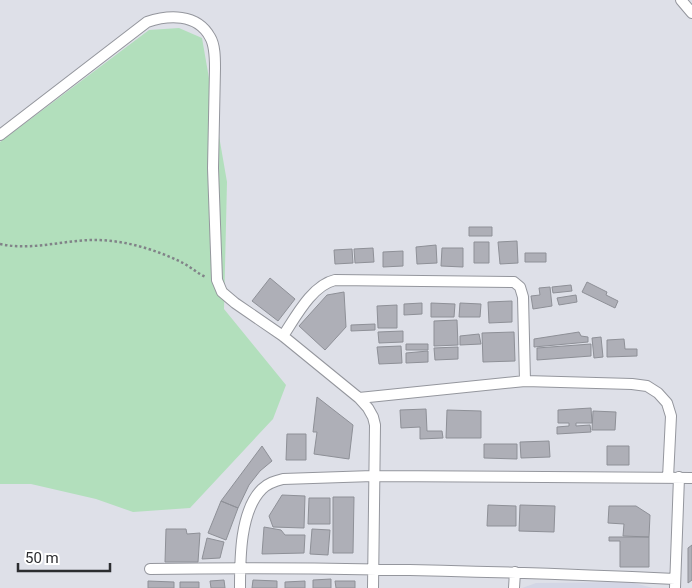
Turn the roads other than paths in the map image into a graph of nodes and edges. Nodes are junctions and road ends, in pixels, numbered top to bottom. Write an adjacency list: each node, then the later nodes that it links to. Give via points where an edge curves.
1 (681, 0): 2 (street)
2 (692, 13)
3 (0, 135): 4 (street, via 147,22 163,17 193,20 210,37 214,52 213,168 217,280 222,292)
4 (283, 336): 5 (street, via 313,294 329,282 514,282 520,287 523,297); 6 (street)
5 (525, 381): 6 (street); 8 (street, via 632,384 647,386 658,393 667,403 671,416)
6 (359, 398): 7 (street, via 368,408 375,425)
7 (373, 476): 8 (street); 11 (street, via 271,482 255,497 248,513); 12 (street)
8 (668, 478): 9 (street)
9 (680, 478): 10 (street); 15 (street)
10 (692, 478)
11 (240, 568): 12 (street); 13 (street); 16 (street)
12 (373, 569): 14 (street); 17 (street)
13 (150, 570)
14 (515, 572): 15 (street); 18 (street)
15 (675, 583)
16 (240, 588)
17 (373, 588)
18 (514, 588)

